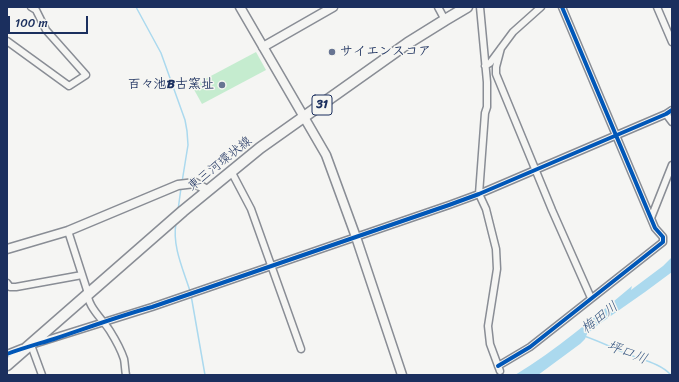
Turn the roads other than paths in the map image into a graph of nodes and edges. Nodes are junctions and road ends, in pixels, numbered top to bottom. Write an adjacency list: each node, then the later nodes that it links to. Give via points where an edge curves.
1 (31, 7): 11 (street, via 36,10 46,30 86,75 69,86)
2 (240, 7): 13 (street)
3 (333, 7): 13 (street)
4 (438, 7): 10 (street)
5 (467, 7): 10 (main road, 東三河環状線 / 31)
6 (480, 7): 15 (street)
7 (541, 7): 14 (street, via 513,32)
8 (562, 7): 20 (street)
9 (658, 7): 12 (street)
10 (444, 20): 18 (main road, 東三河環状線 / 31)
11 (7, 41)
12 (672, 42)
13 (263, 46): 18 (street)
14 (501, 48): 15 (street); 22 (street, via 496,74)
15 (486, 66): 25 (street, via 487,107)
16 (672, 110): 17 (street)
17 (666, 114): 19 (street); 20 (street)
18 (304, 118): 23 (main road, 東三河環状線 / 31); 28 (street, via 326,155)
19 (672, 122)
20 (617, 136): 22 (street); 26 (street)
21 (672, 165): 26 (street)
22 (536, 170): 25 (street); 34 (street)
23 (231, 171): 24 (main road, 東三河環状線 / 31); 30 (street, via 251,209)
24 (207, 190): 27 (street, via 195,183 178,185); 33 (main road, 東三河環状線 / 31)
25 (479, 194): 28 (street); 34 (street, via 486,208 496,249 497,269 488,326 490,344 499,369)
26 (651, 218): 34 (street, via 663,237 663,242)
27 (68, 231): 29 (street); 31 (street)
28 (356, 237): 30 (street); 42 (street)
29 (7, 249)
30 (272, 266): 35 (street); 37 (street)
31 (82, 275): 32 (street, via 16,287 10,287); 33 (street)
32 (7, 283)
33 (87, 296): 35 (street, via 93,310); 36 (main road, 東三河環状線 / 31)
34 (591, 298)
35 (103, 322): 36 (street); 41 (street, via 124,360)
36 (31, 345): 38 (street); 39 (main road, 東三河環状線 / 31); 40 (street)
37 (301, 349)
38 (7, 354)
39 (7, 365)
40 (42, 375)
41 (126, 375)
42 (402, 375)

